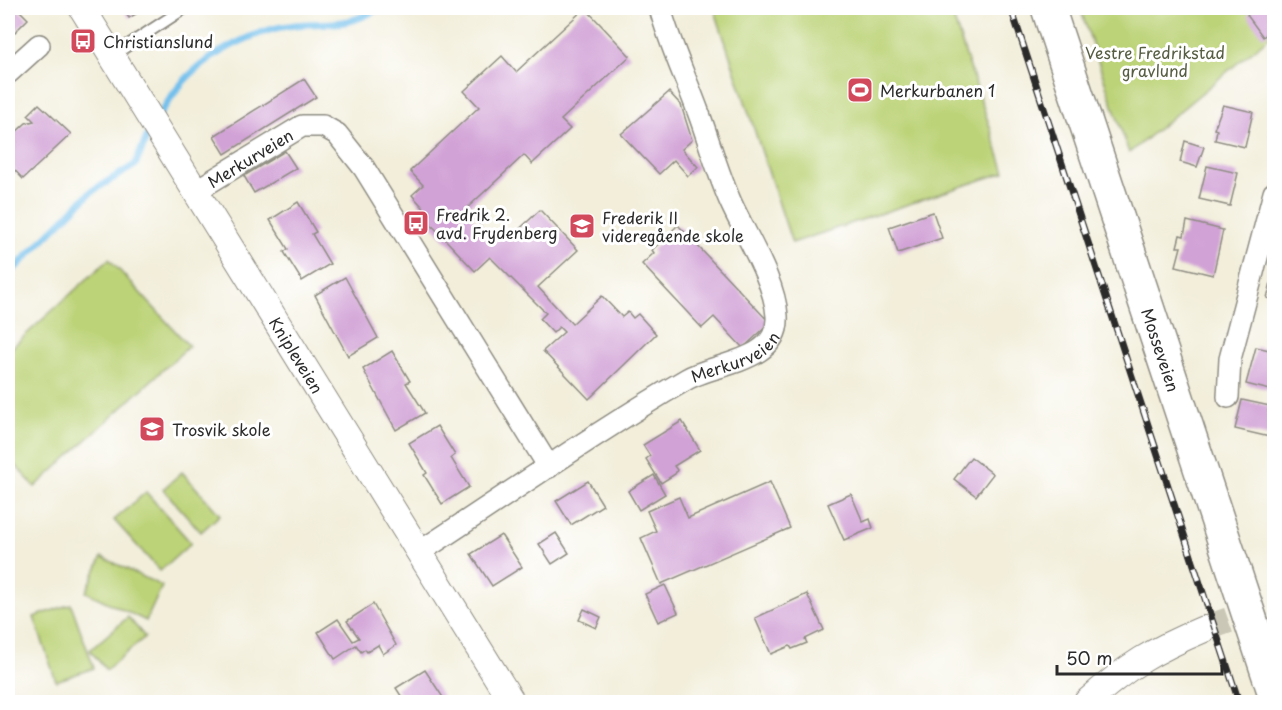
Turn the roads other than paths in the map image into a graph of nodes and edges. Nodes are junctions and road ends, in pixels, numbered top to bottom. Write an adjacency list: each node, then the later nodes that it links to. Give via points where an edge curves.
1 (82, 8): 6 (street, Knipleveien)
2 (185, 8): 6 (lane)
3 (660, 8): 11 (street, Merkurveien, via 723,185 773,293 777,324 765,345 750,357 688,379)
4 (1048, 8): 14 (highway, Mosseveien)
5 (39, 45): 7 (street)
6 (113, 55): 8 (street, Knipleveien)
7 (8, 73)
8 (197, 190): 11 (street, Merkurveien, via 302,126 323,126 337,134 364,168); 12 (street, Knipleveien)
9 (1275, 192): 10 (street, via 1230,359)
10 (1228, 397)
11 (549, 467): 12 (street, Merkurveien)
12 (421, 551): 15 (street, Knipleveien)
13 (1204, 629): 16 (street, via 1164,645 1120,672)
14 (1275, 691)
15 (512, 702)
16 (1087, 702)

